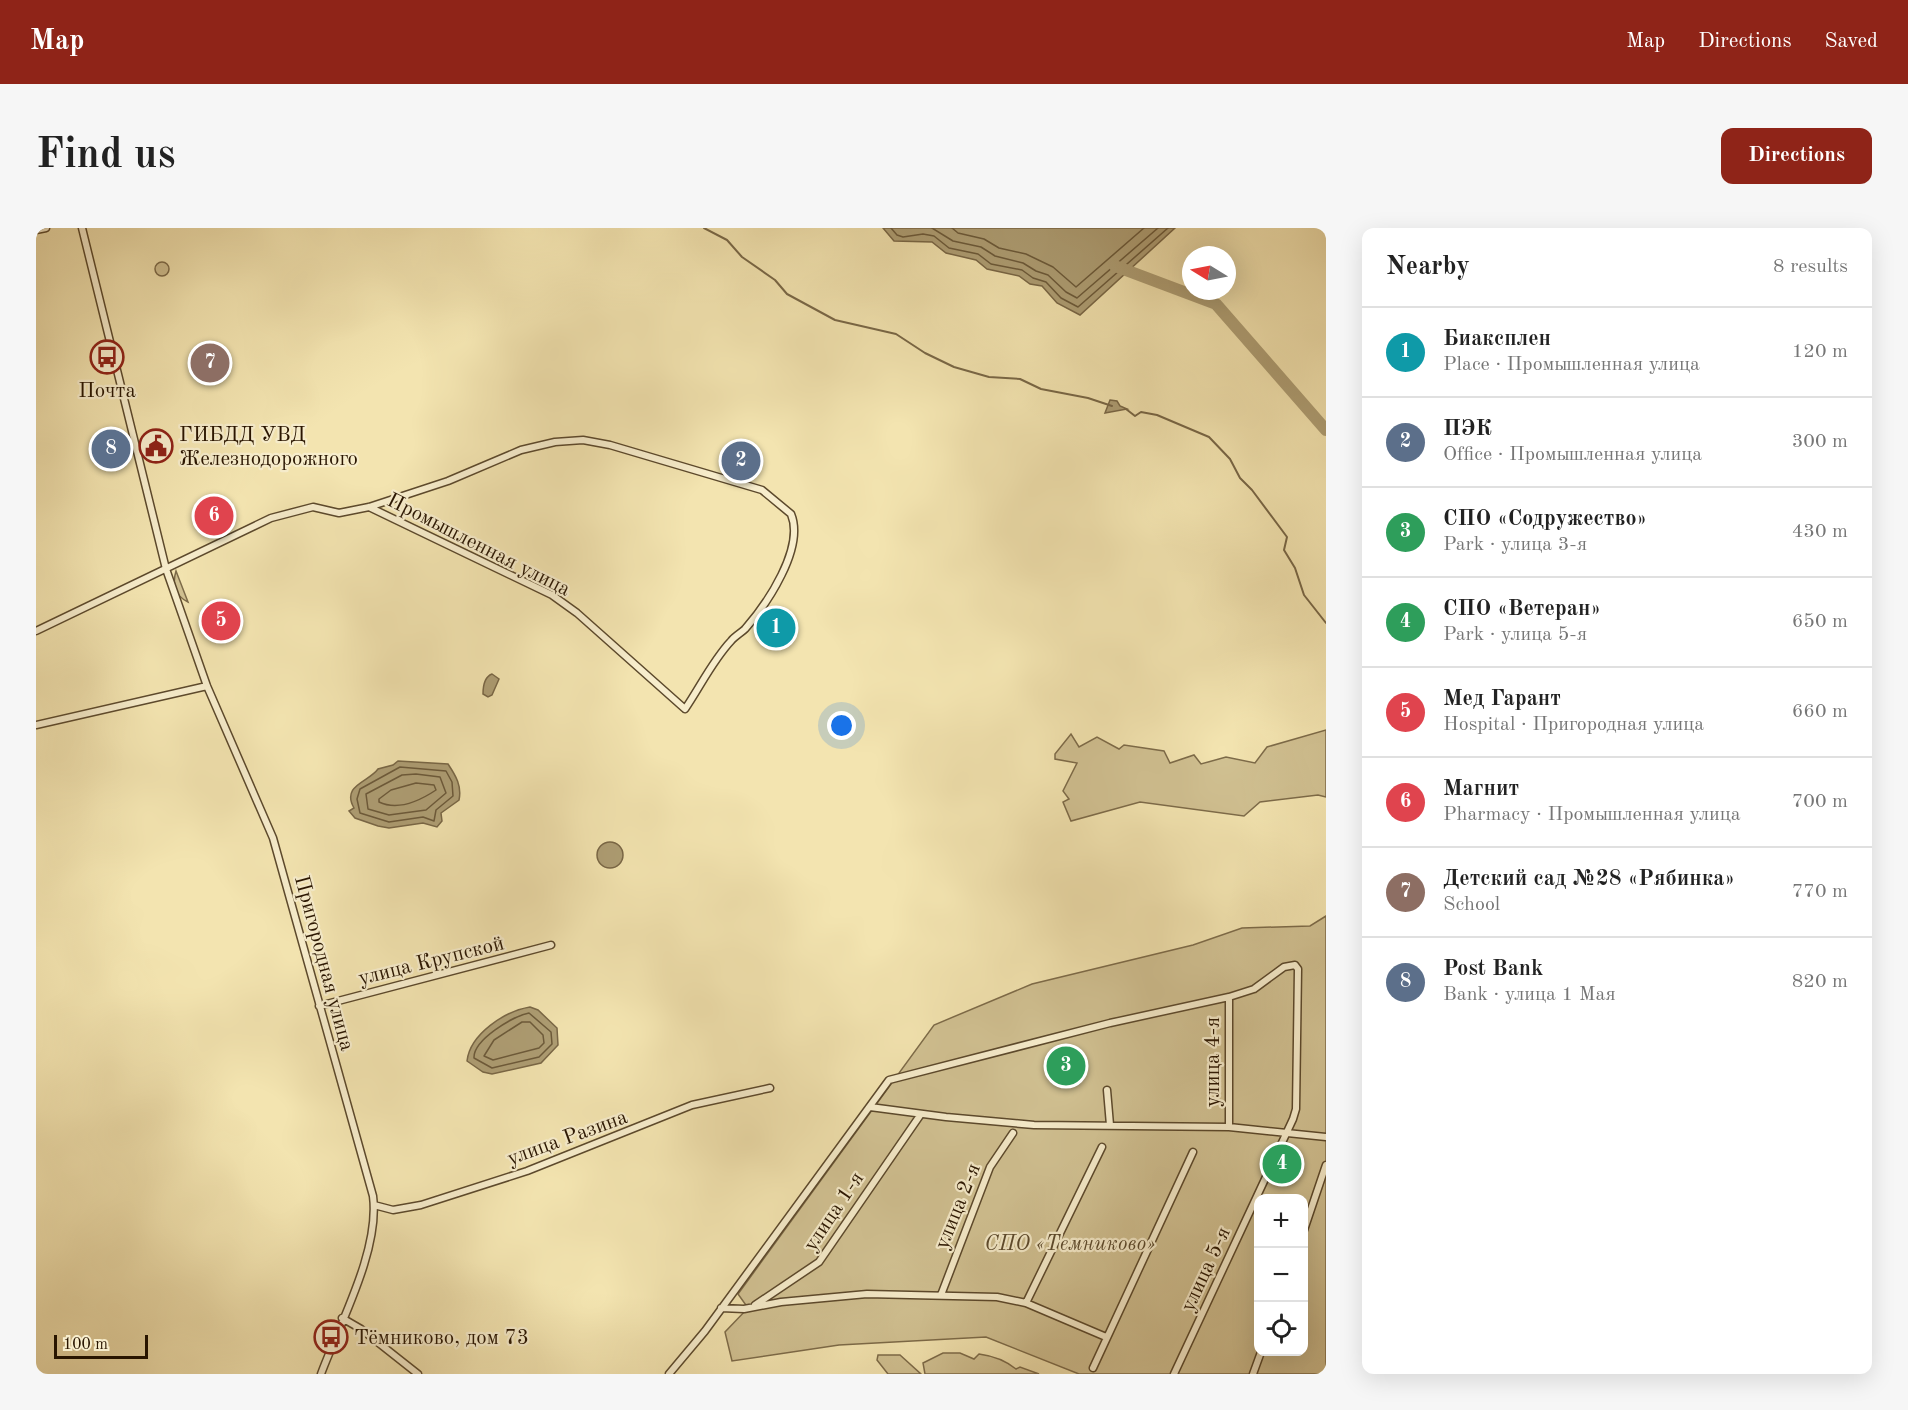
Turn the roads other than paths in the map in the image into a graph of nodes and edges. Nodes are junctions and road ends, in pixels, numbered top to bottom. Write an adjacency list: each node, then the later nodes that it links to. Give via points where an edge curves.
1 (46, 228): 3 (street)
2 (82, 228): 5 (street, Пригородная улица)
3 (36, 230)
4 (369, 507): 4 (street, Промышленная улица, via 448,481 530,447 583,440 623,448 762,490 791,514 794,534 779,580 685,709 552,595); 5 (street, Промышленная улица, via 339,513 313,507 291,511 251,525)
5 (166, 569): 6 (street, Промышленная улица); 7 (street, Пригородная улица)
6 (36, 632)
7 (207, 686): 8 (street); 11 (street, Пригородная улица, via 273,838)
8 (36, 725)
9 (551, 945): 11 (street, улица Крупской)
10 (1229, 997): 14 (street, via 889,1080); 17 (street, улица 4-я); 19 (street, улица 5-я, via 1254,989 1289,964 1299,969 1296,1109)
11 (319, 1006): 24 (street, Пригородная улица)
12 (770, 1088): 24 (street, улица Разина, via 692,1105 527,1171 421,1205 393,1210)
13 (1107, 1090): 16 (street)
14 (870, 1107): 15 (street); 29 (street)
15 (921, 1114): 16 (street, via 1034,1125); 28 (street, улица 1-я, via 819,1262)
16 (1110, 1125): 17 (street)
17 (1229, 1127): 19 (street)
18 (1013, 1133): 26 (street, улица 2-я, via 990,1167)
19 (1287, 1133): 20 (street); 37 (street, улица 5-я)
20 (1326, 1137)
21 (1102, 1147): 27 (street)
22 (1192, 1152): 31 (street)
23 (1326, 1165): 25 (street)
24 (374, 1205): 30 (street, Пригородная улица, via 370,1246)
25 (1308, 1218)
26 (941, 1295): 27 (street, via 997,1297); 28 (street, via 867,1294)
27 (1026, 1303): 31 (street)
28 (752, 1307): 29 (street)
29 (721, 1308): 36 (street)
30 (342, 1318): 34 (street, Пригородная улица); 35 (street, via 362,1329)
31 (1106, 1337): 33 (street)
32 (1260, 1356): 38 (street)
33 (1093, 1368)
34 (321, 1374)
35 (418, 1374)
36 (669, 1374)
37 (1174, 1374)
38 (1253, 1374)

